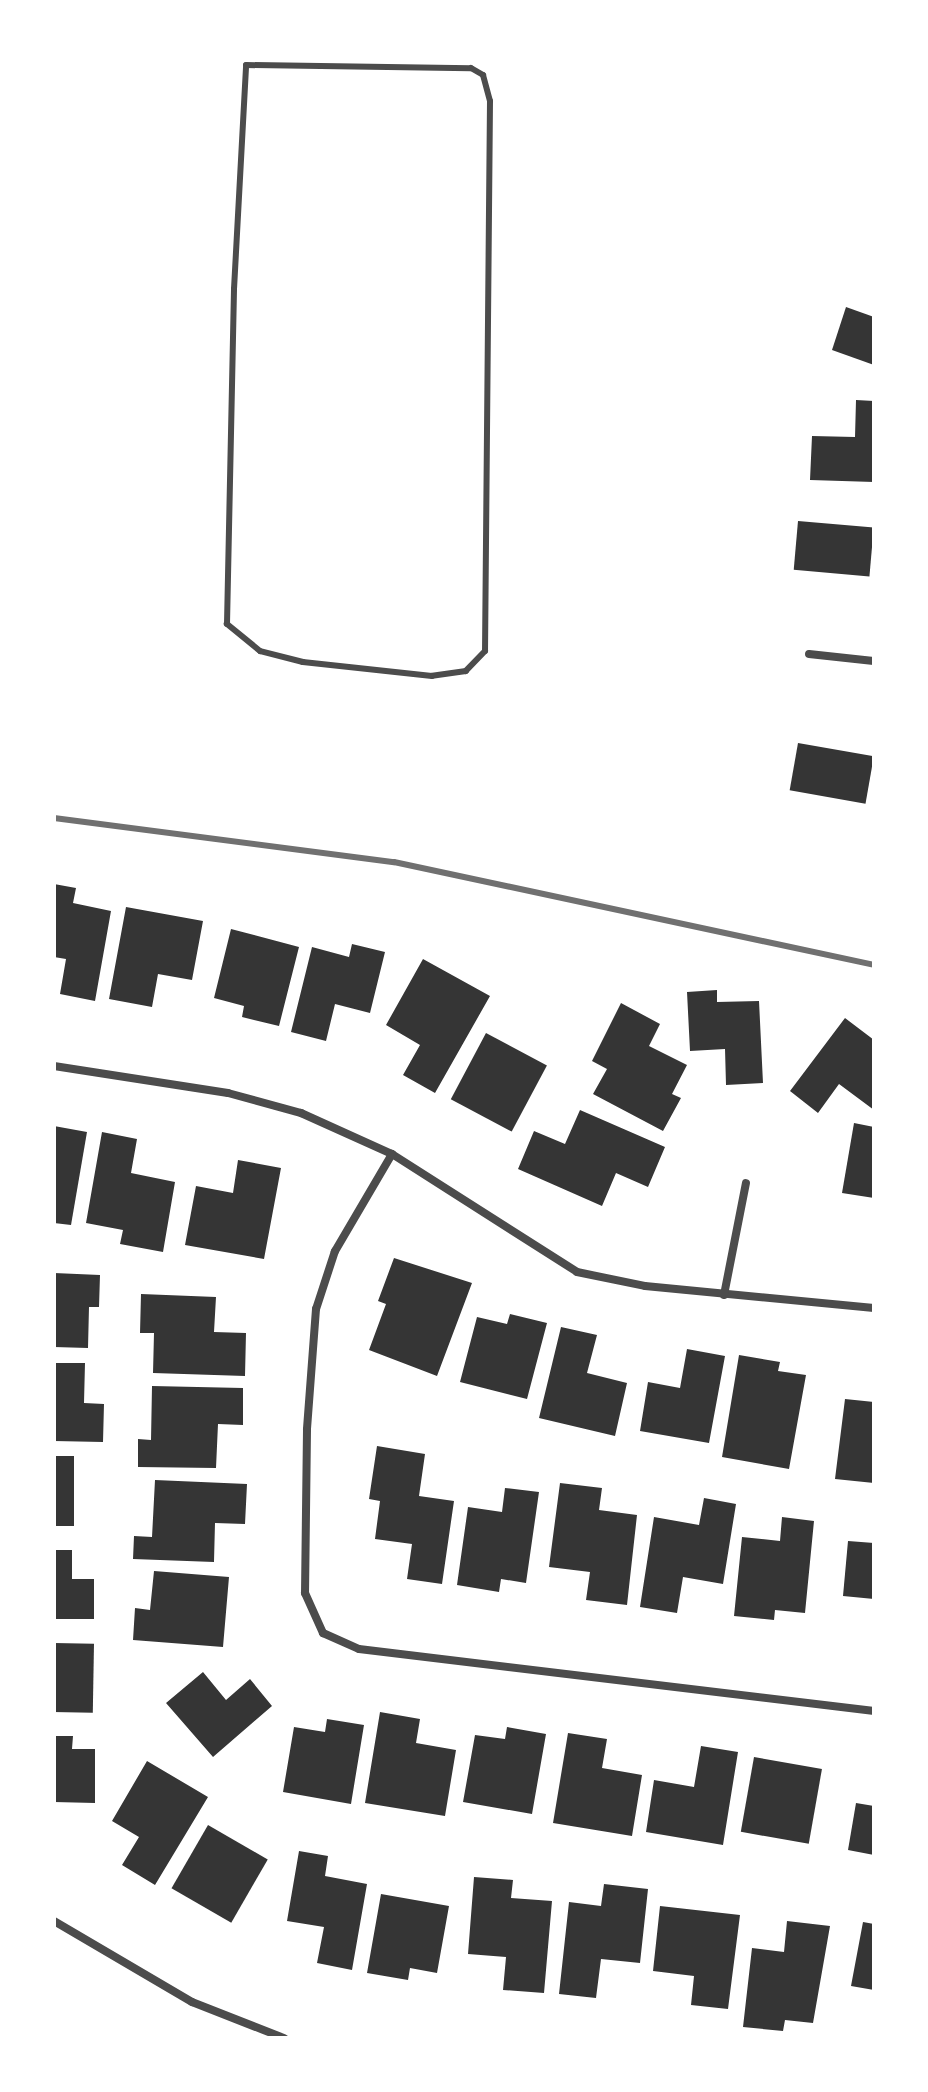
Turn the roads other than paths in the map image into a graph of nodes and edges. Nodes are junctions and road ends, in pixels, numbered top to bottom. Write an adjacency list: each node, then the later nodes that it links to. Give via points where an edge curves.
1 (247, 54): 2 (lane)
2 (246, 65): 2 (lane, via 471,68 483,75 490,101 485,651 466,671 432,676 303,662 260,651 227,624 234,289)
3 (809, 654): 4 (street)
4 (874, 661)
5 (54, 1066): 6 (street, via 228,1093 301,1113)
6 (392, 1154): 8 (street, via 577,1272); 10 (street, via 335,1251 316,1309 307,1430 305,1593 323,1633 359,1649)
7 (746, 1183): 8 (street)
8 (724, 1295): 9 (street)
9 (874, 1308)
10 (874, 1711)
11 (54, 1921): 12 (street, via 192,2002)
12 (284, 2038)

